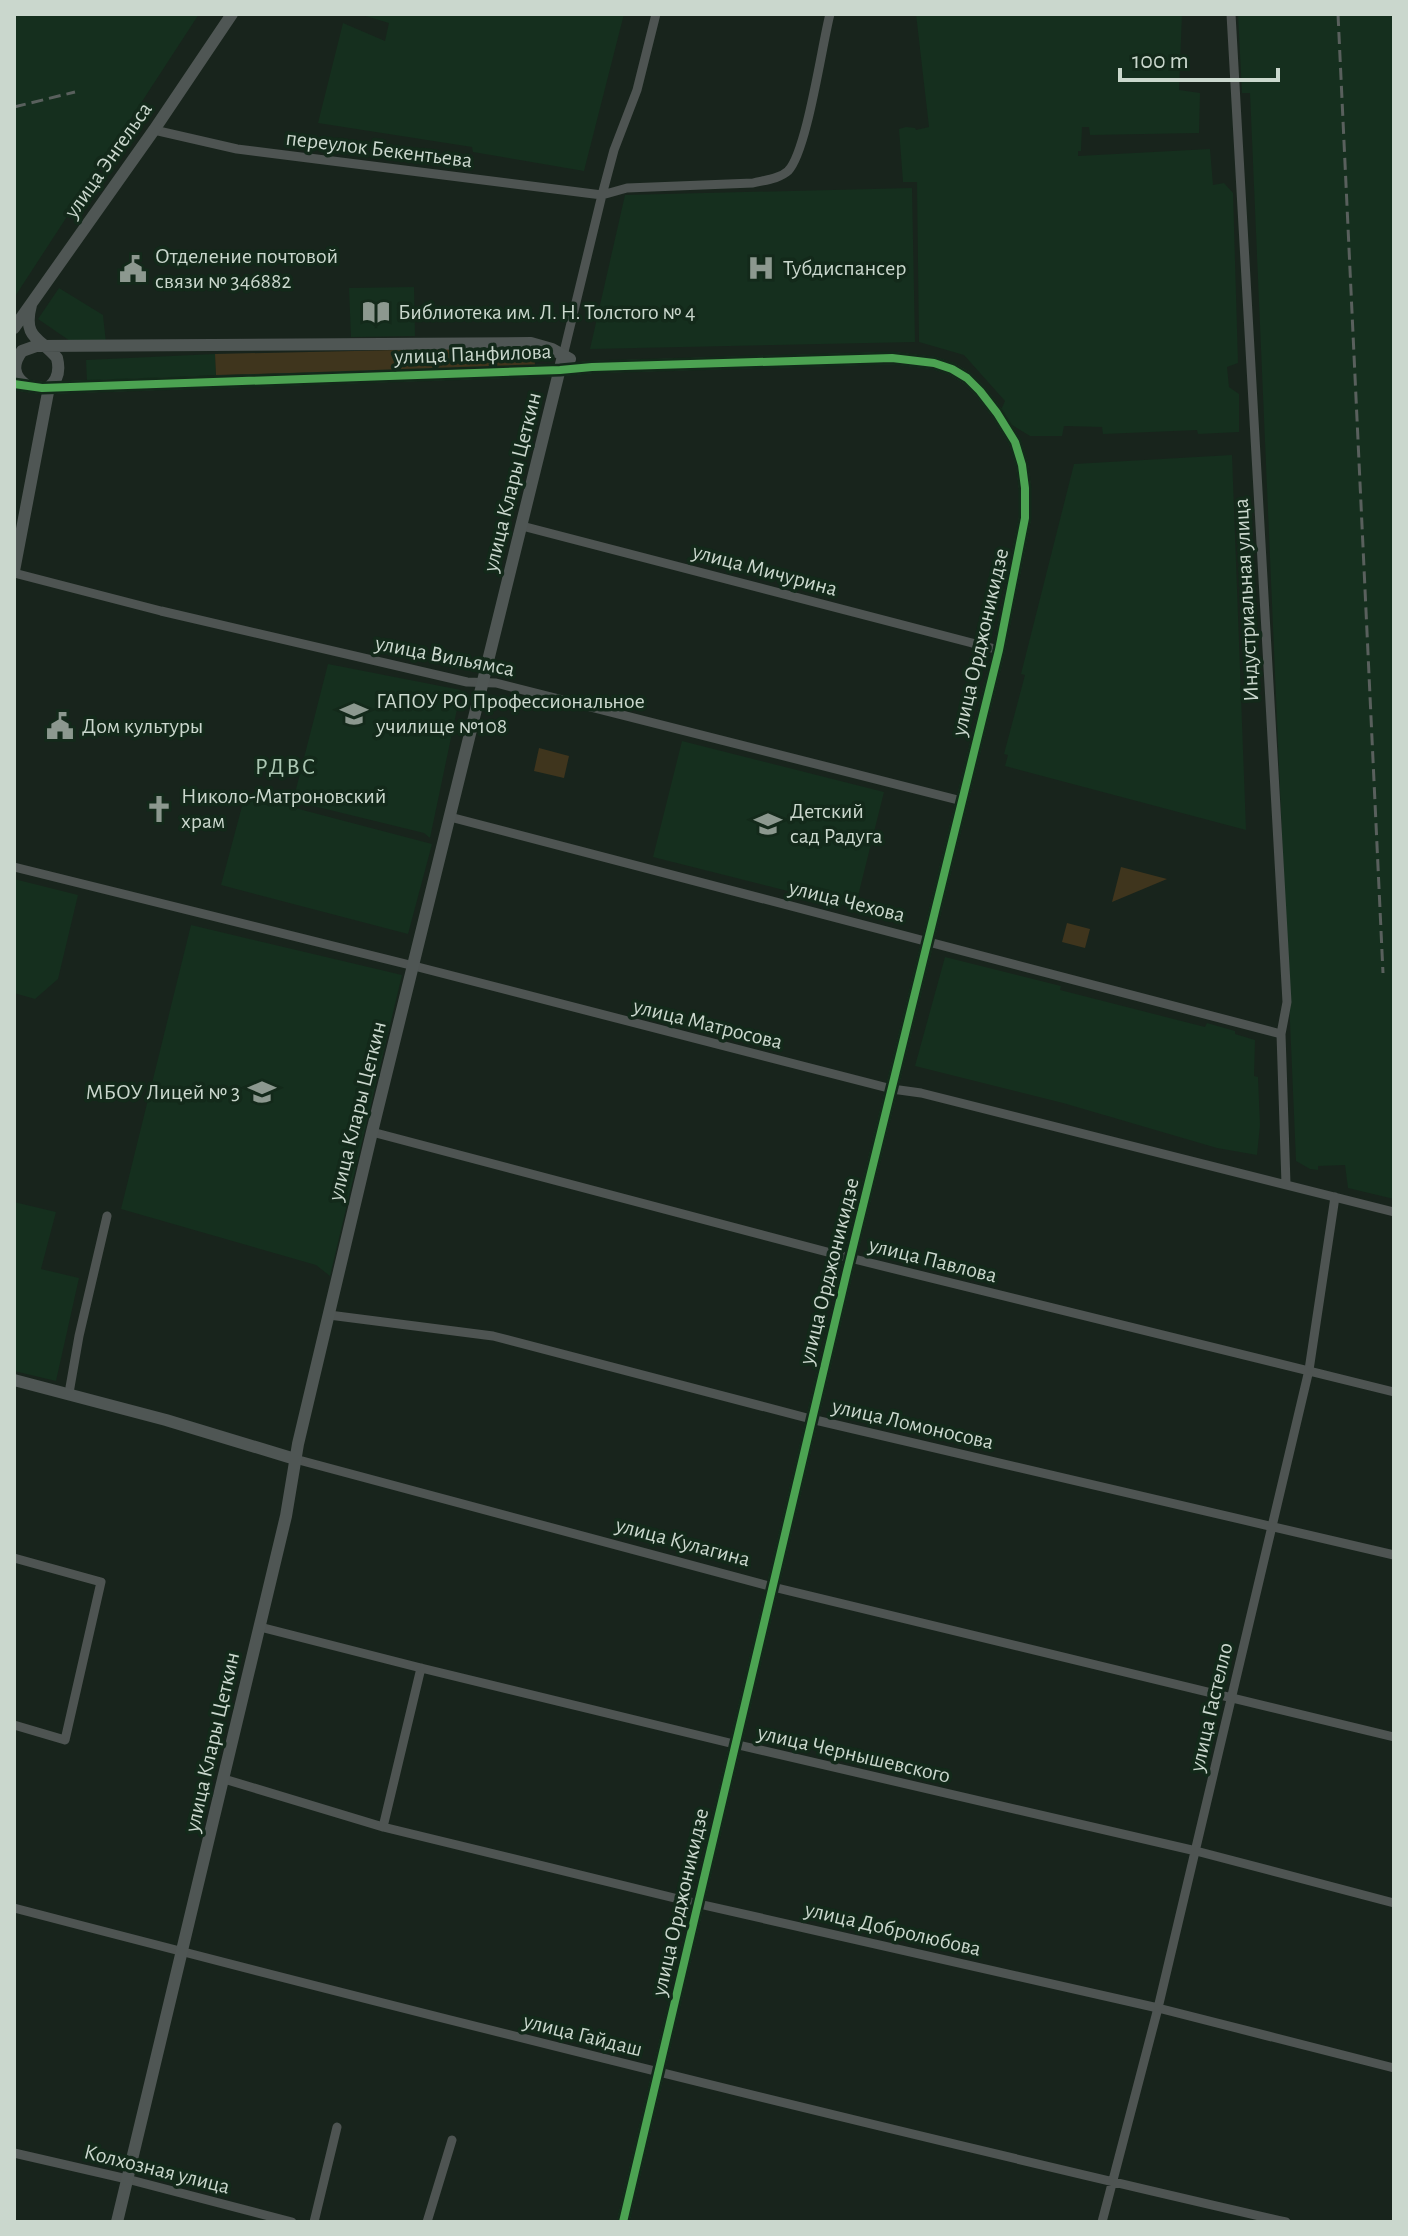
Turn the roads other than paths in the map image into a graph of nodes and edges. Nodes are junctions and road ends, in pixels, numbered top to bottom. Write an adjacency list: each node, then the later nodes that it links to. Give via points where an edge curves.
1 (232, 14): 5 (street, улица Энгельса)
2 (656, 14): 6 (street, улица Клары Цеткин)
3 (830, 14): 6 (street, переулок Бекентьева, via 801,142 787,172 753,183 627,188)
4 (1231, 14): 27 (street, Индустриальная улица, via 1287,1002)
5 (154, 130): 6 (street, переулок Бекентьева, via 252,151); 7 (street, улица Энгельса)
6 (602, 195): 11 (street, улица Клары Цеткин)
7 (32, 302): 8 (street, улица Энгельса); 10 (street, via 28,320)
8 (14, 328)
9 (14, 343): 10 (street, улица Панфилова)
10 (40, 347): 11 (street, улица Панфилова, via 531,343); 16 (street, via 22,351 15,364 18,378); 17 (street, via 59,365)
11 (563, 356): 13 (street, улица Панфилова); 14 (street, улица Клары Цеткин)
12 (934, 363): 13 (street, улица Панфилова, via 892,358); 20 (street, улица Орджоникидзе, via 967,378 980,391 1009,431 1022,465 1025,518)
13 (592, 367): 14 (street, улица Панфилова)
14 (560, 370): 17 (street, улица Панфилова); 18 (street, улица Клары Цеткин)
15 (14, 384): 16 (street, улица Панфилова)
16 (32, 387): 17 (street, улица Панфилова)
17 (49, 387): 19 (street)
18 (522, 526): 20 (street, улица Мичурина); 21 (street, улица Клары Цеткин)
19 (14, 572): 21 (street, улица Вильямса, via 161,611)
20 (999, 650): 22 (street, улица Орджоникидзе)
21 (484, 683): 22 (street, улица Вильямса); 23 (street, улица Клары Цеткин)
22 (962, 801): 25 (street, улица Орджоникидзе)
23 (450, 817): 25 (street, улица Чехова); 26 (street, улица Клары Цеткин)
24 (14, 867): 26 (street, улица Матросова)
25 (927, 941): 27 (street, улица Чехова); 28 (street, улица Орджоникидзе)
26 (414, 966): 28 (street, улица Матросова); 29 (street, улица Клары Цеткин)
27 (1281, 1034): 30 (street, Индустриальная улица)
28 (892, 1089): 30 (street, улица Матросова); 34 (street, улица Орджоникидзе)
29 (372, 1132): 34 (street, улица Павлова); 35 (street, улица Клары Цеткин)
30 (1286, 1184): 31 (street, улица Матросова)
31 (1335, 1197): 32 (street, улица Матросова); 36 (street, улица Гастелло)
32 (1394, 1212)
33 (107, 1216): 39 (street)
34 (850, 1258): 36 (street, улица Павлова); 40 (street, улица Орджоникидзе)
35 (329, 1315): 40 (street, улица Ломоносова, via 493,1336); 41 (street, улица Клары Цеткин)
36 (1309, 1370): 38 (street, улица Павлова); 42 (street, улица Гастелло)
37 (14, 1380): 39 (street, улица Кулагина)
38 (1394, 1392)
39 (69, 1393): 41 (street, улица Кулагина)
40 (811, 1419): 42 (street, улица Ломоносова); 45 (street, улица Орджоникидзе)
41 (295, 1459): 45 (street, улица Кулагина); 46 (street, улица Клары Цеткин)
42 (1272, 1527): 43 (street, улица Ломоносова); 48 (street, улица Гастелло)
43 (1394, 1555)
44 (14, 1558): 49 (street, via 101,1582 65,1740)
45 (773, 1587): 48 (street, улица Кулагина); 51 (street, улица Орджоникидзе)
46 (260, 1627): 47 (street, улица Чернышевского); 52 (street, улица Клары Цеткин)
47 (421, 1668): 51 (street, улица Чернышевского); 53 (street)
48 (1232, 1698): 50 (street, улица Кулагина); 54 (street, улица Гастелло)
49 (14, 1725)
50 (1394, 1737)
51 (734, 1744): 54 (street, улица Чернышевского); 56 (street, улица Орджоникидзе)
52 (224, 1779): 53 (street, улица Добролюбова); 58 (street, улица Клары Цеткин)
53 (383, 1827): 56 (street, улица Добролюбова)
54 (1196, 1851): 55 (street, улица Чернышевского); 59 (street, улица Гастелло)
55 (1394, 1903)
56 (699, 1904): 59 (street, улица Добролюбова); 61 (street, улица Орджоникидзе)
57 (14, 1908): 58 (street, улица Гайдаш)
58 (182, 1952): 61 (street, улица Гайдаш); 65 (street, улица Клары Цеткин)
59 (1158, 2008): 60 (street, улица Добролюбова); 66 (street, улица Гастелло)
60 (1394, 2068)
61 (659, 2072): 66 (street, улица Гайдаш); 71 (street, улица Орджоникидзе)
62 (337, 2127): 69 (street)
63 (452, 2140): 70 (street)
64 (14, 2153): 65 (street, Колхозная улица)
65 (127, 2179): 67 (street, улица Клары Цеткин); 68 (street, Колхозная улица)
66 (1112, 2182): 72 (street, улица Гастелло); 73 (street, улица Гайдаш)
67 (117, 2222)
68 (292, 2222)
69 (314, 2222)
70 (427, 2222)
71 (623, 2222)
72 (1102, 2222)
73 (1286, 2222)

